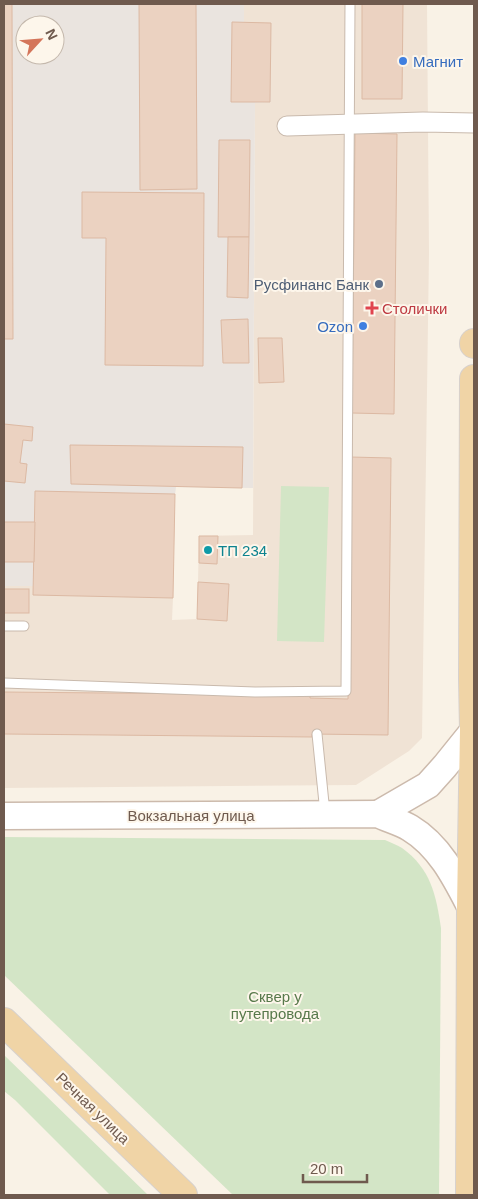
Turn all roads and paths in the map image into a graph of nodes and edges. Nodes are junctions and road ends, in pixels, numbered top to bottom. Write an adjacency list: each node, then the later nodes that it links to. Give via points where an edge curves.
1 (350, 4): 2 (lane)
2 (349, 124): 3 (street); 4 (street); 9 (lane, via 346,691)
3 (474, 124)
4 (287, 126)
5 (474, 379): 11 (main road)
6 (4, 626): 7 (lane)
7 (24, 626)
8 (4, 683): 9 (lane, via 255,692)
9 (326, 691): 10 (lane)
10 (317, 698)
11 (474, 730): 13 (main road, Вокзальная улица, via 428,784); 15 (main road)
12 (317, 734): 14 (lane)
13 (378, 814): 14 (main road, Вокзальная улица); 17 (main road, Вокзальная улица, via 410,828 430,845 452,872)
14 (326, 815): 16 (main road, Вокзальная улица)
15 (474, 815): 17 (main road)
16 (4, 816)
17 (471, 908): 20 (main road)
18 (4, 1022): 19 (main road, Речная улица)
19 (183, 1195)
20 (470, 1195)

